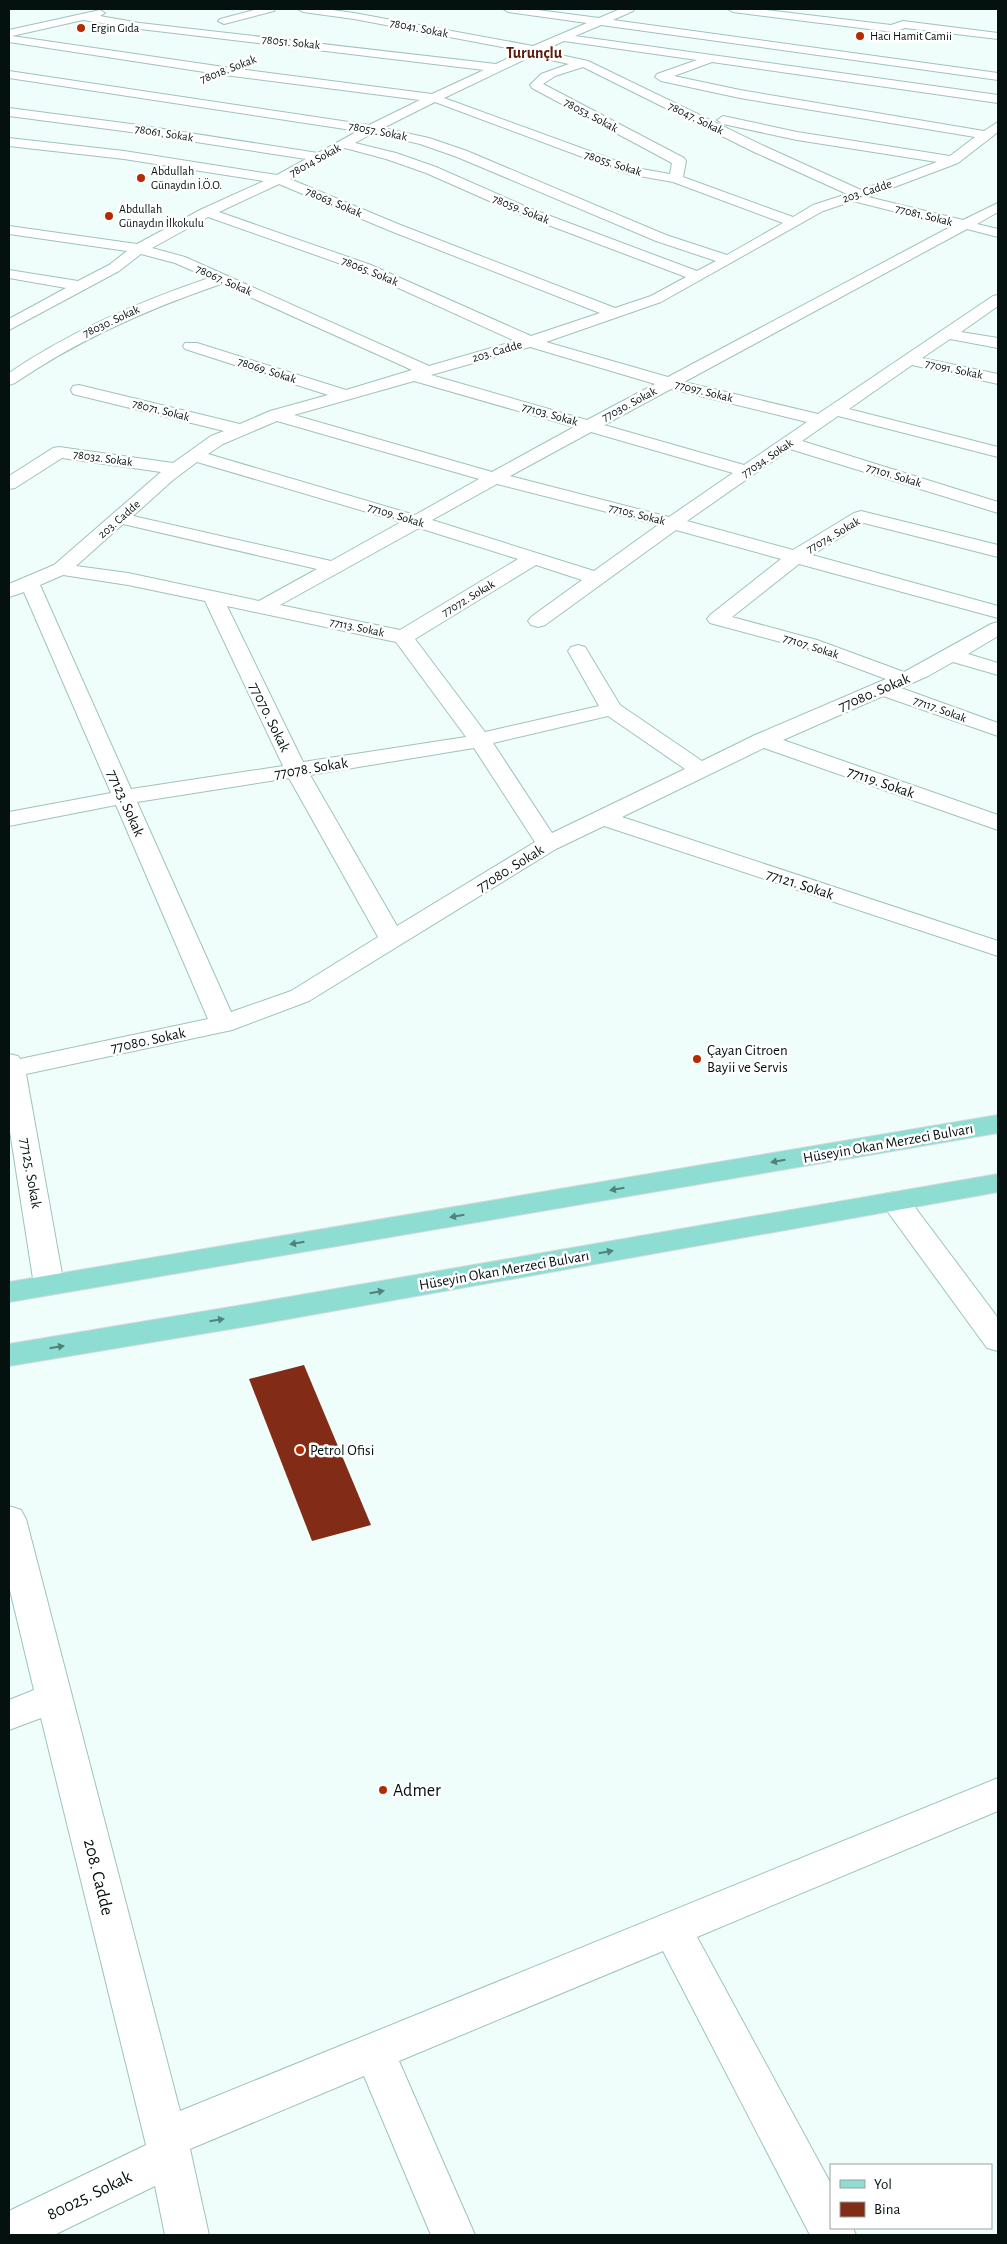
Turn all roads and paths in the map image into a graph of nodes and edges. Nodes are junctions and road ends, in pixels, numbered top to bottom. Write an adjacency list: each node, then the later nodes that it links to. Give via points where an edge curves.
1 (115, 9): 7 (street)
2 (270, 9): 10 (street)
3 (303, 9): 19 (street, 78041. Sokak, via 354,16)
4 (508, 9): 11 (street)
5 (629, 9): 11 (street, 78014 Sokak)
6 (733, 9): 8 (street)
7 (83, 17): 12 (street); 17 (street, 78051. Sokak)
8 (809, 19): 14 (street, via 893,30 902,24); 18 (street)
9 (9, 21): 12 (street)
10 (224, 21)
11 (601, 21): 15 (street, 78014 Sokak); 18 (street)
12 (40, 27): 13 (street)
13 (9, 34)
14 (998, 36)
15 (563, 38): 19 (street, 78014 Sokak); 22 (street)
16 (9, 39): 25 (street)
17 (297, 42): 20 (street, 78018. Sokak); 24 (street, 78051. Sokak)
18 (768, 43): 27 (street)
19 (532, 52): 23 (street, 78047. Sokak); 24 (street, 78014 Sokak)
20 (270, 53)
21 (252, 60): 25 (street, 78018. Sokak)
22 (711, 60): 32 (street); 36 (street, via 661,77 740,94)
23 (584, 63): 34 (street, 78047. Sokak); 42 (street, 78053. Sokak, via 556,72 539,80 536,85 679,161)
24 (499, 68): 31 (street, 78014 Sokak)
25 (224, 71): 28 (street, 78018. Sokak); 31 (street)
26 (9, 74): 30 (street, 78057. Sokak)
27 (998, 76)
28 (199, 80)
29 (183, 86): 30 (street, 78018. Sokak)
30 (158, 96): 35 (street, 78057. Sokak)
31 (434, 98): 35 (street, 78014 Sokak); 42 (street, 78055. Sokak, via 633,171)
32 (998, 99)
33 (9, 112): 39 (street, 78061. Sokak)
34 (693, 116): 40 (street); 43 (street, 78047. Sokak)
35 (371, 129): 38 (street, 78014 Sokak); 51 (street, 78057. Sokak, via 462,154 661,238)
36 (992, 130): 40 (street, 203. Cadde)
37 (9, 142): 41 (street, 78063. Sokak)
38 (343, 144): 39 (street, 78014 Sokak); 53 (street, 78059. Sokak, via 431,170 524,211)
39 (320, 157): 41 (street, 78014 Sokak)
40 (953, 160): 43 (street, 203. Cadde, via 882,188)
41 (279, 179): 45 (street, 78014 Sokak); 57 (street, 78063. Sokak)
42 (676, 179): 46 (street, 78055. Sokak)
43 (854, 195): 46 (street, 203. Cadde, via 818,208); 47 (street, 77081. Sokak)
44 (998, 208): 47 (street, 77030. Sokak)
45 (207, 212): 50 (street, 78014 Sokak); 60 (street, 78065. Sokak, via 366,268)
46 (794, 222): 51 (street, 203. Cadde)
47 (964, 226): 49 (street, 77081. Sokak); 67 (street, 77030. Sokak)
48 (9, 230): 50 (street, 78067. Sokak)
49 (998, 233)
50 (139, 249): 54 (street, 78067. Sokak, via 180,260); 55 (street, 78014 Sokak, via 114,268)
51 (728, 260): 53 (street, 203. Cadde)
52 (9, 274): 55 (street)
53 (698, 276): 57 (street, 203. Cadde, via 656,299)
54 (222, 279): 64 (street, 78067. Sokak); 66 (street, 78030. Sokak, via 111,320 65,343)
55 (80, 286): 58 (street, 78014 Sokak)
56 (997, 301): 59 (street, 77034. Sokak)
57 (614, 313): 60 (street, 203. Cadde)
58 (9, 325)
59 (948, 334): 61 (street); 63 (street, 77034. Sokak)
60 (530, 342): 64 (street, 203. Cadde); 67 (street, 77097. Sokak)
61 (998, 343)
62 (192, 346): 69 (street, 78069. Sokak)
63 (909, 360): 65 (street, 77091. Sokak); 71 (street, 77034. Sokak)
64 (419, 373): 69 (street, 203. Cadde); 72 (street, 77103. Sokak)
65 (998, 379)
66 (9, 380)
67 (669, 383): 71 (street, 77097. Sokak); 72 (street, 77030. Sokak)
68 (79, 390): 73 (street, 78071. Sokak)
69 (343, 394): 70 (street, 203. Cadde)
70 (276, 415): 73 (street, 203. Cadde); 79 (street, 77105. Sokak)
71 (828, 415): 74 (street, 77034. Sokak); 75 (street, 77097. Sokak)
72 (591, 425): 78 (street, 77103. Sokak); 79 (street, 77030. Sokak)
73 (242, 430): 76 (street, 203. Cadde, via 218,440)
74 (789, 443): 78 (street, 77034. Sokak); 81 (street, 77101. Sokak)
75 (998, 452)
76 (195, 456): 77 (street, 203. Cadde); 83 (street, 77109. Sokak)
77 (177, 469): 80 (street, 78032. Sokak, via 59,452); 82 (street, 203. Cadde)
78 (746, 472): 84 (street, 77034. Sokak)
79 (495, 478): 83 (street, 77030. Sokak); 84 (street, 77105. Sokak)
80 (9, 484)
81 (998, 508)
82 (119, 518): 88 (street); 89 (street, 203. Cadde)
83 (417, 521): 86 (street, 77109. Sokak); 88 (street, 77030. Sokak)
84 (672, 523): 87 (street, 77105. Sokak); 90 (street, 77034. Sokak)
85 (998, 551): 87 (street, 77074. Sokak, via 860,517)
86 (534, 558): 90 (street, 77109. Sokak); 99 (street, 77072. Sokak)
87 (794, 558): 95 (street, 77105. Sokak); 97 (street, 77074. Sokak)
88 (334, 567): 94 (street, 77030. Sokak)
89 (61, 569): 91 (street, 203. Cadde); 93 (street, 77113. Sokak)
90 (596, 578): 96 (street, 77034. Sokak)
91 (30, 583): 92 (street, 203. Cadde); 111 (street, 77123. Sokak)
92 (9, 591)
93 (212, 596): 94 (street, 77113. Sokak); 109 (street, 77070. Sokak)
94 (264, 606): 99 (street, 77113. Sokak)
95 (998, 612)
96 (538, 620)
97 (717, 620): 103 (street, 77107. Sokak, via 810,644)
98 (998, 628): 101 (street, 77080. Sokak)
99 (403, 637): 107 (street, 77113. Sokak)
100 (578, 651): 105 (street)
101 (951, 655): 102 (street); 103 (street, 77080. Sokak)
102 (998, 669)
103 (904, 679): 104 (street, 77080. Sokak)
104 (882, 688): 106 (street, 77117. Sokak); 108 (street, 77080. Sokak)
105 (612, 709): 107 (street, 77078. Sokak); 110 (street)
106 (998, 730)
107 (480, 740): 109 (street, 77078. Sokak); 115 (street, 77113. Sokak)
108 (763, 740): 110 (street, 77080. Sokak); 114 (street, 77119. Sokak)
109 (296, 770): 111 (street, 77078. Sokak); 116 (street, 77070. Sokak)
110 (701, 770): 112 (street, 77080. Sokak)
111 (124, 797): 113 (street, 77078. Sokak); 118 (street, 77123. Sokak)
112 (603, 818): 115 (street, 77080. Sokak); 117 (street, 77121. Sokak)
113 (9, 819)
114 (998, 823)
115 (548, 844): 116 (street, 77080. Sokak)
116 (392, 940): 118 (street, 77080. Sokak, via 300,996)
117 (998, 949)
118 (223, 1024): 119 (street, 77080. Sokak)
119 (10, 1065): 123 (street, 77125. Sokak)
120 (998, 1124): 123 (main road, Hüseyin Okan Merzeci Bulvarı, one-way to 123)
121 (998, 1183): 122 (main road, Hüseyin Okan Merzeci Bulvarı)
122 (895, 1201): 125 (street); 126 (main road, Hüseyin Okan Merzeci Bulvarı, one-way to 122)
123 (50, 1285): 124 (main road, Hüseyin Okan Merzeci Bulvarı)
124 (9, 1292)
125 (998, 1340)
126 (9, 1355)
127 (9, 1519): 128 (street, 208. Cadde)
128 (55, 1698): 129 (street); 133 (street, 208. Cadde)
129 (9, 1715)
130 (998, 1794): 131 (street, 80025. Sokak)
131 (672, 1928): 132 (street, 80025. Sokak); 134 (street)
132 (374, 2052): 133 (street, 80025. Sokak); 137 (street)
133 (168, 2147): 135 (street, 80025. Sokak); 136 (street, 208. Cadde)
134 (830, 2227)
135 (9, 2234)
136 (187, 2235)
137 (453, 2235)

